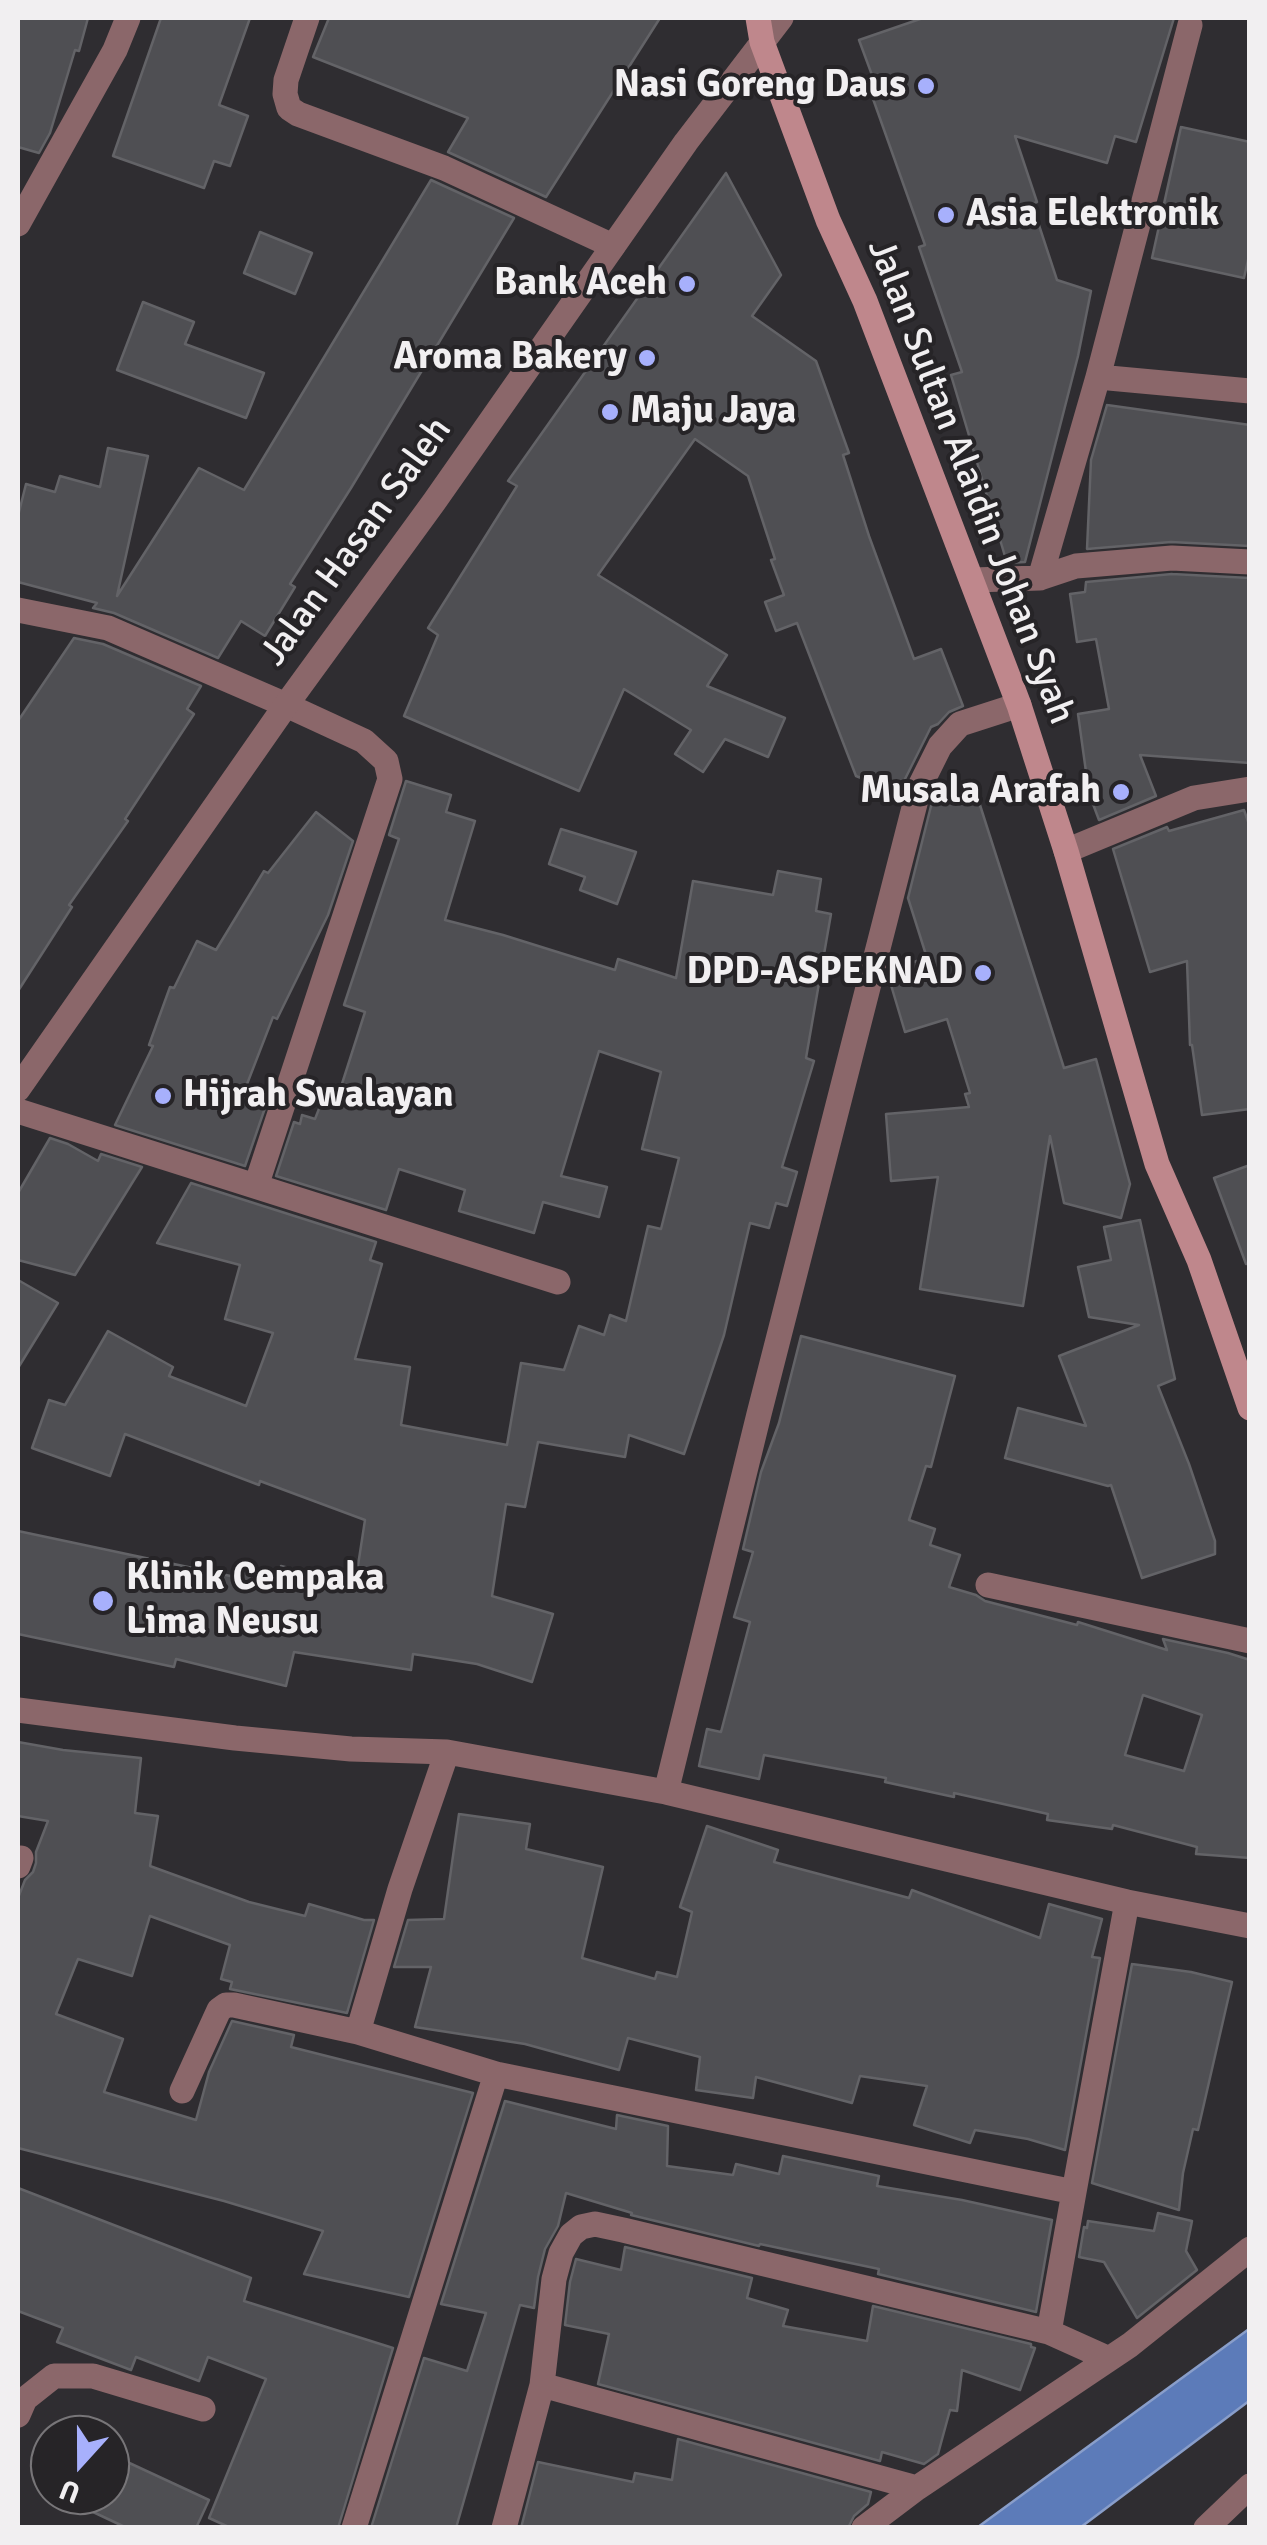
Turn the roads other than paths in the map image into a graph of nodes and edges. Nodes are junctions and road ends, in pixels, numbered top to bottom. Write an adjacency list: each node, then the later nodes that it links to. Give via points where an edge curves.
1 (128, 18): 6 (street)
2 (307, 18): 7 (street, via 286,80 289,108 444,168)
3 (781, 18): 5 (street, Jalan Hasan Saleh)
4 (1190, 25): 8 (street)
5 (760, 30): 7 (street, Jalan Hasan Saleh); 12 (main road, Jalan Sultan Alaidin Johan Syah)
6 (18, 224)
7 (613, 246): 14 (street, Jalan Hasan Saleh)
8 (1098, 377): 9 (street); 11 (street)
9 (1250, 392)
10 (1250, 562): 11 (street, via 1172,558 1076,566)
11 (1040, 578): 12 (street)
12 (972, 580): 15 (main road, Jalan Sultan Alaidin Johan Syah)
13 (18, 610): 14 (street, via 108,628)
14 (286, 705): 18 (street, Jalan Hasan Saleh); 20 (street, via 364,741 386,761 390,779)
15 (1019, 705): 17 (main road, Jalan Sultan Alaidin Johan Syah); 27 (street, via 960,724 919,788)
16 (1250, 789): 17 (street, via 1194,798)
17 (1066, 851): 22 (main road, Jalan Sultan Alaidin Johan Syah, via 1156,1164 1199,1260)
18 (18, 1088)
19 (18, 1112): 20 (street)
20 (256, 1186): 21 (street)
21 (558, 1282)
22 (1250, 1408)
23 (988, 1585): 24 (street)
24 (1250, 1640)
25 (18, 1710): 26 (street, via 235,1738)
26 (447, 1752): 27 (street); 30 (street)
27 (666, 1792): 28 (street)
28 (1128, 1902): 29 (street); 33 (street)
29 (1250, 1926)
30 (358, 2032): 31 (street); 32 (street, via 226,2005)
31 (496, 2074): 33 (street); 42 (street)
32 (182, 2091)
33 (1074, 2192): 35 (street)
34 (1250, 2249): 36 (street)
35 (1049, 2332): 36 (street); 37 (street, via 595,2224 571,2235 561,2253)
36 (1109, 2359): 41 (street)
37 (542, 2385): 41 (street); 43 (street)
38 (202, 2409): 39 (street, via 94,2376 54,2376 25,2399)
39 (18, 2415)
40 (1250, 2486): 45 (street)
41 (917, 2488): 44 (street)
42 (354, 2528)
43 (504, 2528)
44 (864, 2528)
45 (1206, 2528)

